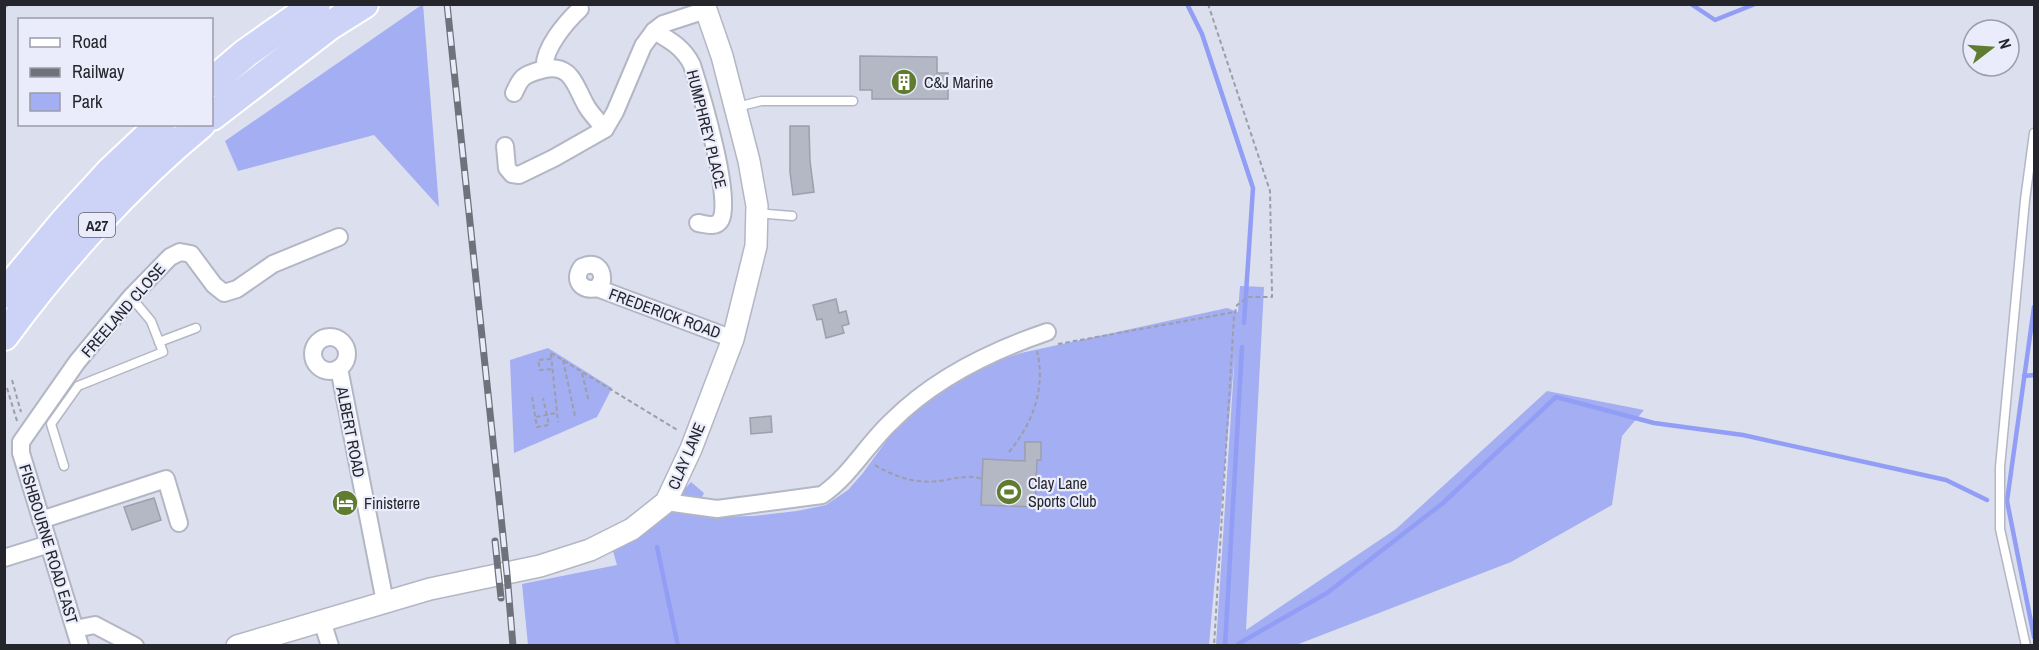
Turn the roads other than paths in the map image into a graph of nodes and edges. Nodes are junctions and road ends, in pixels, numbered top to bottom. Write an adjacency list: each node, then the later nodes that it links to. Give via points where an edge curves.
1 (316, 4): 7 (highway)
2 (363, 4): 11 (highway)
3 (705, 7): 5 (street); 10 (street, CLAY LANE)
4 (580, 9): 6 (street, via 564,24 543,60)
5 (654, 31): 14 (street, via 643,46); 19 (street, HUMPHREY PLACE, via 680,48 692,65 721,176 722,219 713,226)
6 (545, 69): 8 (street, via 524,75); 14 (street, via 560,70 571,77 587,107)
7 (213, 81)
8 (514, 93)
9 (853, 101): 10 (lane, via 761,101)
10 (735, 107): 17 (street, CLAY LANE)
11 (213, 115)
12 (159, 126): 22 (highway, A27, via 64,221)
13 (199, 126): 25 (highway, A27, via 91,231)
14 (605, 129): 16 (street, via 519,175 507,168)
15 (2034, 133): 44 (lane, via 2000,467 2000,529)
16 (505, 146)
17 (757, 213): 18 (lane); 26 (street, CLAY LANE, via 756,246)
18 (792, 216)
19 (699, 223)
20 (339, 237): 23 (street, FREELAND CLOSE, via 273,264 237,289 224,293 191,254 180,252 170,257)
21 (597, 288): 26 (street, FREDERICK ROAD)
22 (4, 294)
23 (131, 297): 28 (lane, via 151,321); 30 (street, FREELAND CLOSE, via 77,362)
24 (196, 327): 28 (lane)
25 (4, 336)
26 (733, 339): 32 (street, CLAY LANE)
27 (1048, 341): 32 (street, via 1010,345 930,388 892,421 835,486 822,495 717,509)
28 (159, 342): 31 (lane, via 163,352 78,386 51,424)
29 (339, 368): 37 (street, ALBERT ROAD)
30 (24, 437): 33 (street, FISHBOURNE ROAD EAST, via 21,453)
31 (64, 466)
32 (666, 502): 37 (street, CLAY LANE, via 632,529 590,550 540,566)
33 (41, 520): 34 (street, via 165,479); 35 (street, FISHBOURNE ROAD EAST)
34 (179, 523)
35 (49, 544): 36 (street); 39 (street, FISHBOURNE ROAD EAST)
36 (4, 558)
37 (385, 602): 38 (street, CLAY LANE)
38 (322, 621): 42 (street, CLAY LANE); 43 (street)
39 (75, 629): 40 (street, FISHBOURNE ROAD EAST); 41 (street, via 95,625)
40 (81, 645)
41 (135, 645)
42 (237, 645)
43 (330, 645)
44 (2026, 645)

